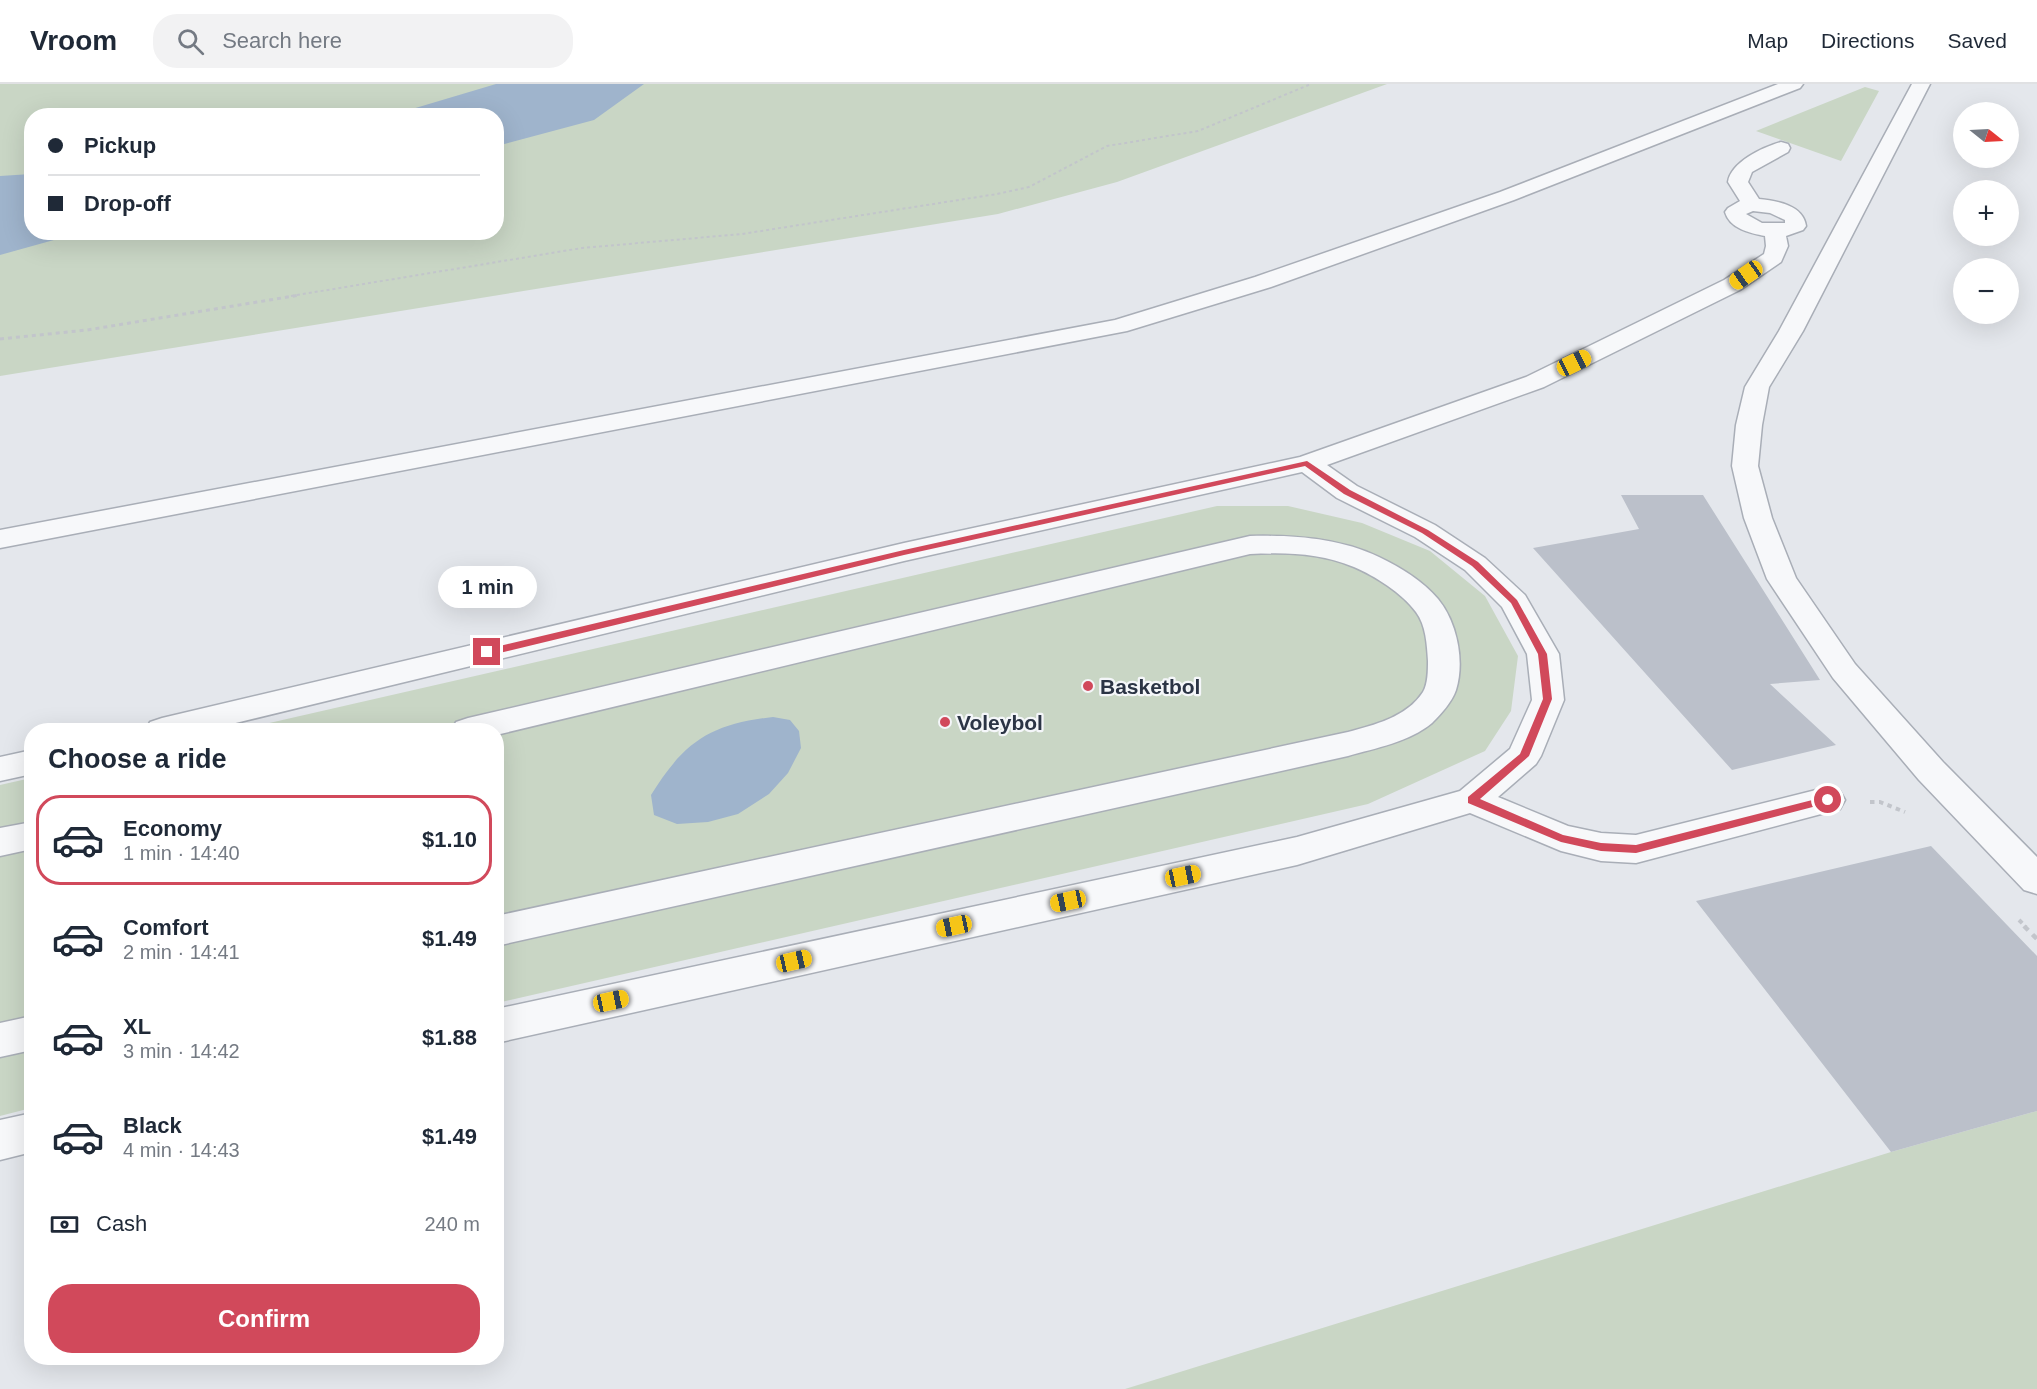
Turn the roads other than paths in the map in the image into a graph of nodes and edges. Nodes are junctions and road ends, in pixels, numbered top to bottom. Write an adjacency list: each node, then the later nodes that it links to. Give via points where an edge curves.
1 (1794, 84): 5 (street, via 1508,196 1263,282 1119,326)
2 (1921, 84): 14 (street, via 1797,321 1757,387 1745,466 1758,518 1782,579 1844,671 1931,771)
3 (1781, 148): 4 (street, via 1745,168 1738,174 1738,182 1753,205 1782,210 1796,218 1796,226 1775,231 1777,246 1773,256 1732,285 1535,382)
4 (1307, 463): 6 (street, via 904,552); 10 (street, via 1347,492 1425,531 1475,564 1514,602 1543,654 1548,699 1524,756)
5 (0, 539)
6 (191, 723)
7 (498, 723): 15 (street, via 1250,545 1285,543 1362,560 1428,605 1442,637 1444,667 1439,693 1420,715 1394,731)
8 (24, 764): 9 (street)
9 (0, 769)
10 (1472, 800): 11 (street, via 1561,838 1601,847 1636,849); 16 (street, via 1297,851)
11 (1828, 800)
12 (24, 837): 13 (street)
13 (0, 842)
14 (2037, 880)
15 (504, 929)
16 (504, 1024)
17 (24, 1035): 18 (street)
18 (0, 1040)
19 (24, 1134): 20 (street)
20 (0, 1140)

